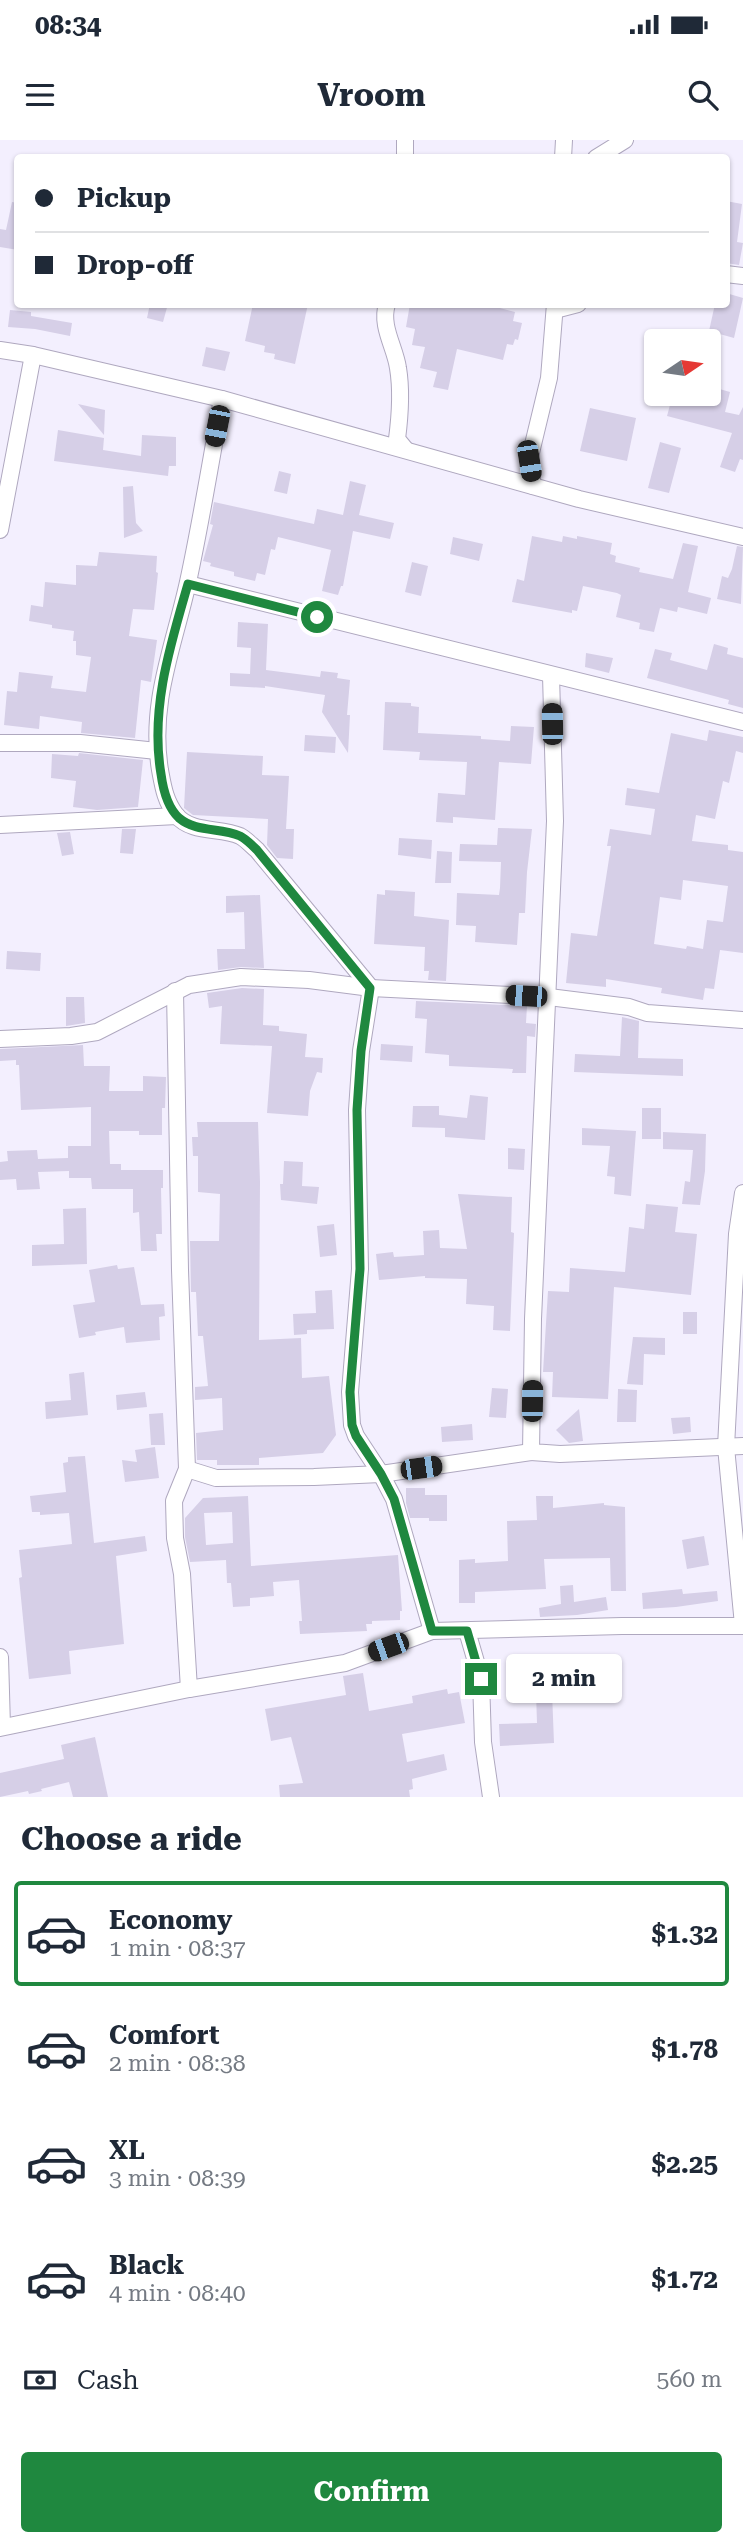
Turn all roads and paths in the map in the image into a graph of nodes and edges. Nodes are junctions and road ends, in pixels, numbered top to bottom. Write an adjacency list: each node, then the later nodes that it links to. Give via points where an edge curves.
1 (625, 140): 2 (street)
2 (602, 154)
3 (386, 308): 8 (street, via 384,320 399,377 397,439)
4 (555, 308): 9 (street, via 549,378 529,461)
5 (0, 350): 6 (street)
6 (33, 355): 7 (street); 10 (street)
7 (222, 399): 8 (street); 12 (street)
8 (406, 450): 9 (street)
9 (533, 486): 11 (street)
10 (0, 530)
11 (743, 537)
12 (188, 584): 13 (street); 16 (street, via 170,644 158,711)
13 (551, 675): 14 (street); 21 (street, via 555,821)
14 (743, 722)
15 (0, 743): 16 (street, via 80,743)
16 (157, 751): 17 (street, via 164,795)
17 (177, 816): 18 (street); 19 (street, via 192,826 241,836 257,850)
18 (0, 825)
19 (370, 988): 20 (street, via 241,977 205,981); 21 (street); 29 (street, via 357,1110 360,1269 350,1392 356,1436)
20 (175, 991): 23 (street, via 97,1031 71,1037); 28 (street)
21 (549, 997): 22 (street, via 647,1013); 27 (street)
22 (743, 1020)
23 (0, 1040)
24 (743, 1193): 26 (street)
25 (743, 1446): 26 (street)
26 (726, 1447): 27 (street); 30 (street)
27 (531, 1452): 29 (street)
28 (187, 1469): 29 (street, via 216,1478); 34 (street, via 174,1501)
29 (381, 1474): 31 (street, via 394,1499)
30 (743, 1626): 32 (street)
31 (432, 1631): 32 (street); 34 (street, via 345,1663)
32 (467, 1631): 36 (street, via 481,1679)
33 (0, 1657): 35 (street)
34 (189, 1689): 35 (street)
35 (1, 1728)
36 (491, 1797)

